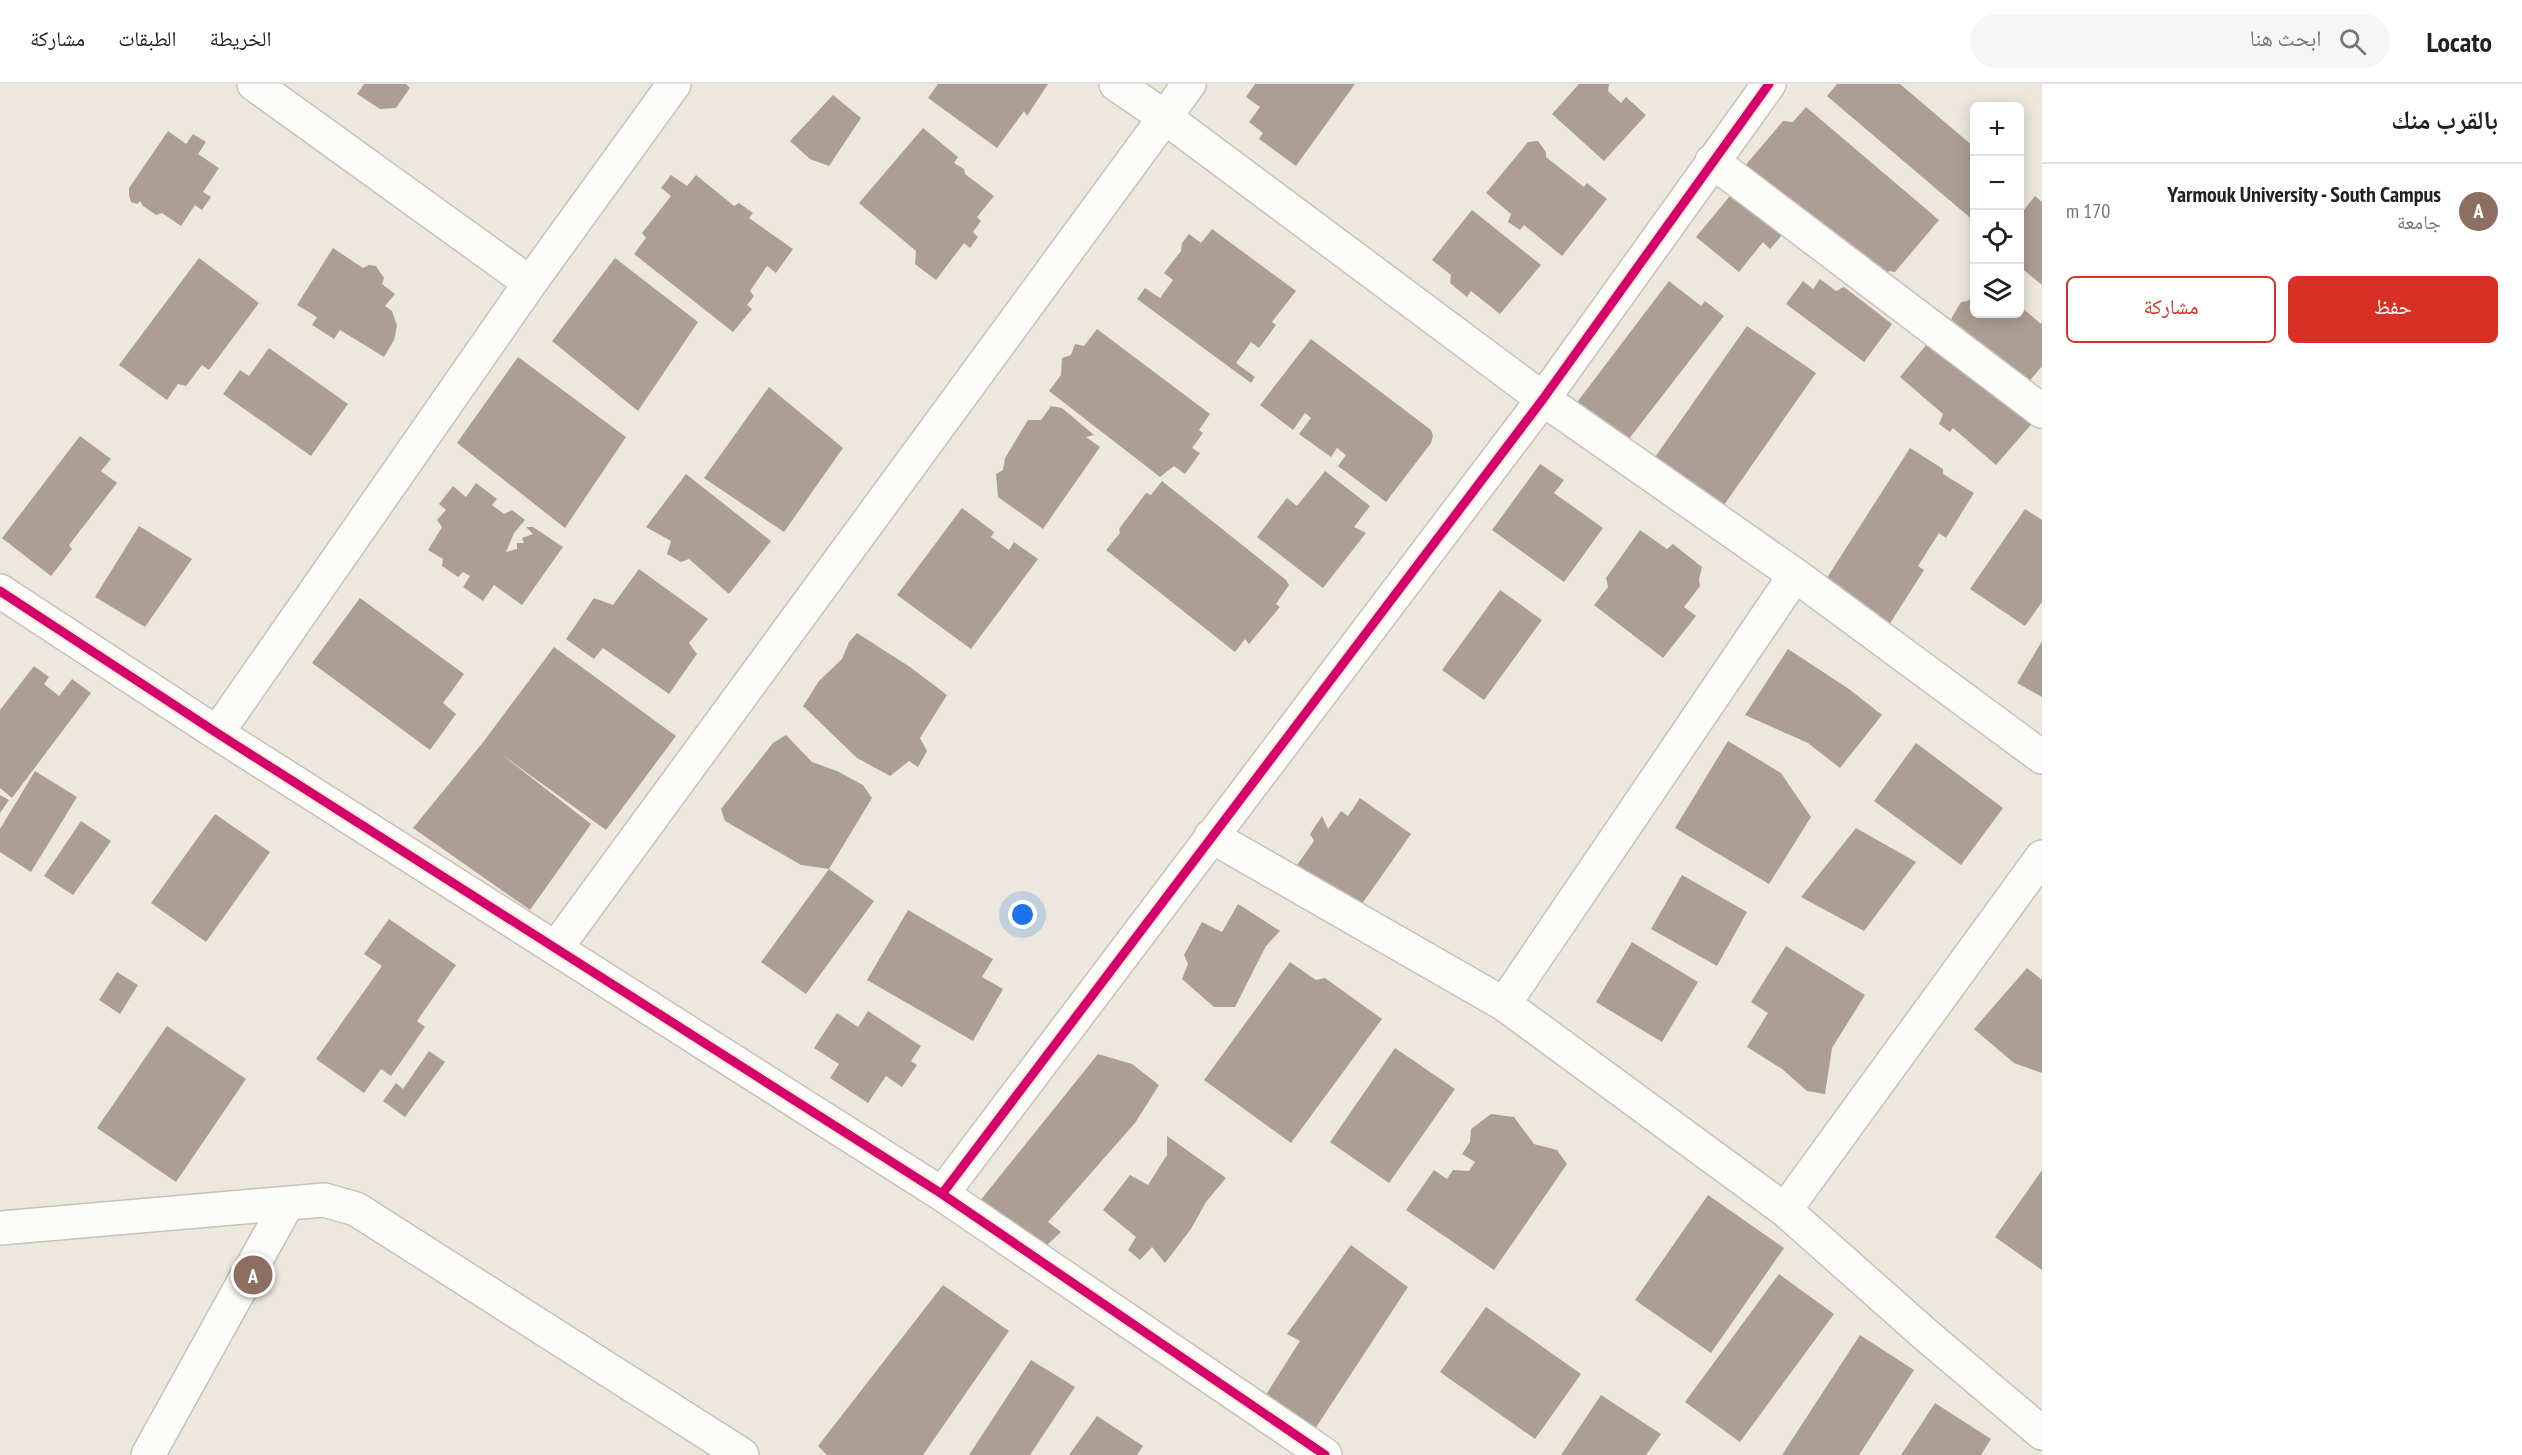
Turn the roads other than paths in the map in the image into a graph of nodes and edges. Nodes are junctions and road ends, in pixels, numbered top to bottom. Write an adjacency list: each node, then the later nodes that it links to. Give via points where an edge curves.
1 (254, 84): 8 (street)
2 (674, 84): 8 (street)
3 (1116, 84): 6 (street)
4 (1189, 84): 6 (street)
5 (1769, 84): 7 (street)
6 (1166, 118): 9 (street); 17 (street)
7 (1712, 160): 9 (street); 10 (street)
8 (530, 283): 13 (street)
9 (1543, 399): 11 (street); 15 (street)
10 (2042, 411)
11 (1795, 575): 14 (street); 18 (street)
12 (0, 591): 13 (street)
13 (217, 733): 17 (street)
14 (2042, 758)
15 (1211, 836): 18 (street); 19 (street)
16 (2042, 856): 21 (street)
17 (556, 948): 19 (street)
18 (1504, 1004): 21 (street)
19 (942, 1194): 27 (street)
20 (287, 1204): 22 (street); 25 (street); 26 (street, via 324,1200 356,1209)
21 (1785, 1210): 23 (street)
22 (0, 1228)
23 (2042, 1433)
24 (2042, 1447): 28 (street)
25 (148, 1455)
26 (742, 1455)
27 (1325, 1455)
28 (2037, 1455)

